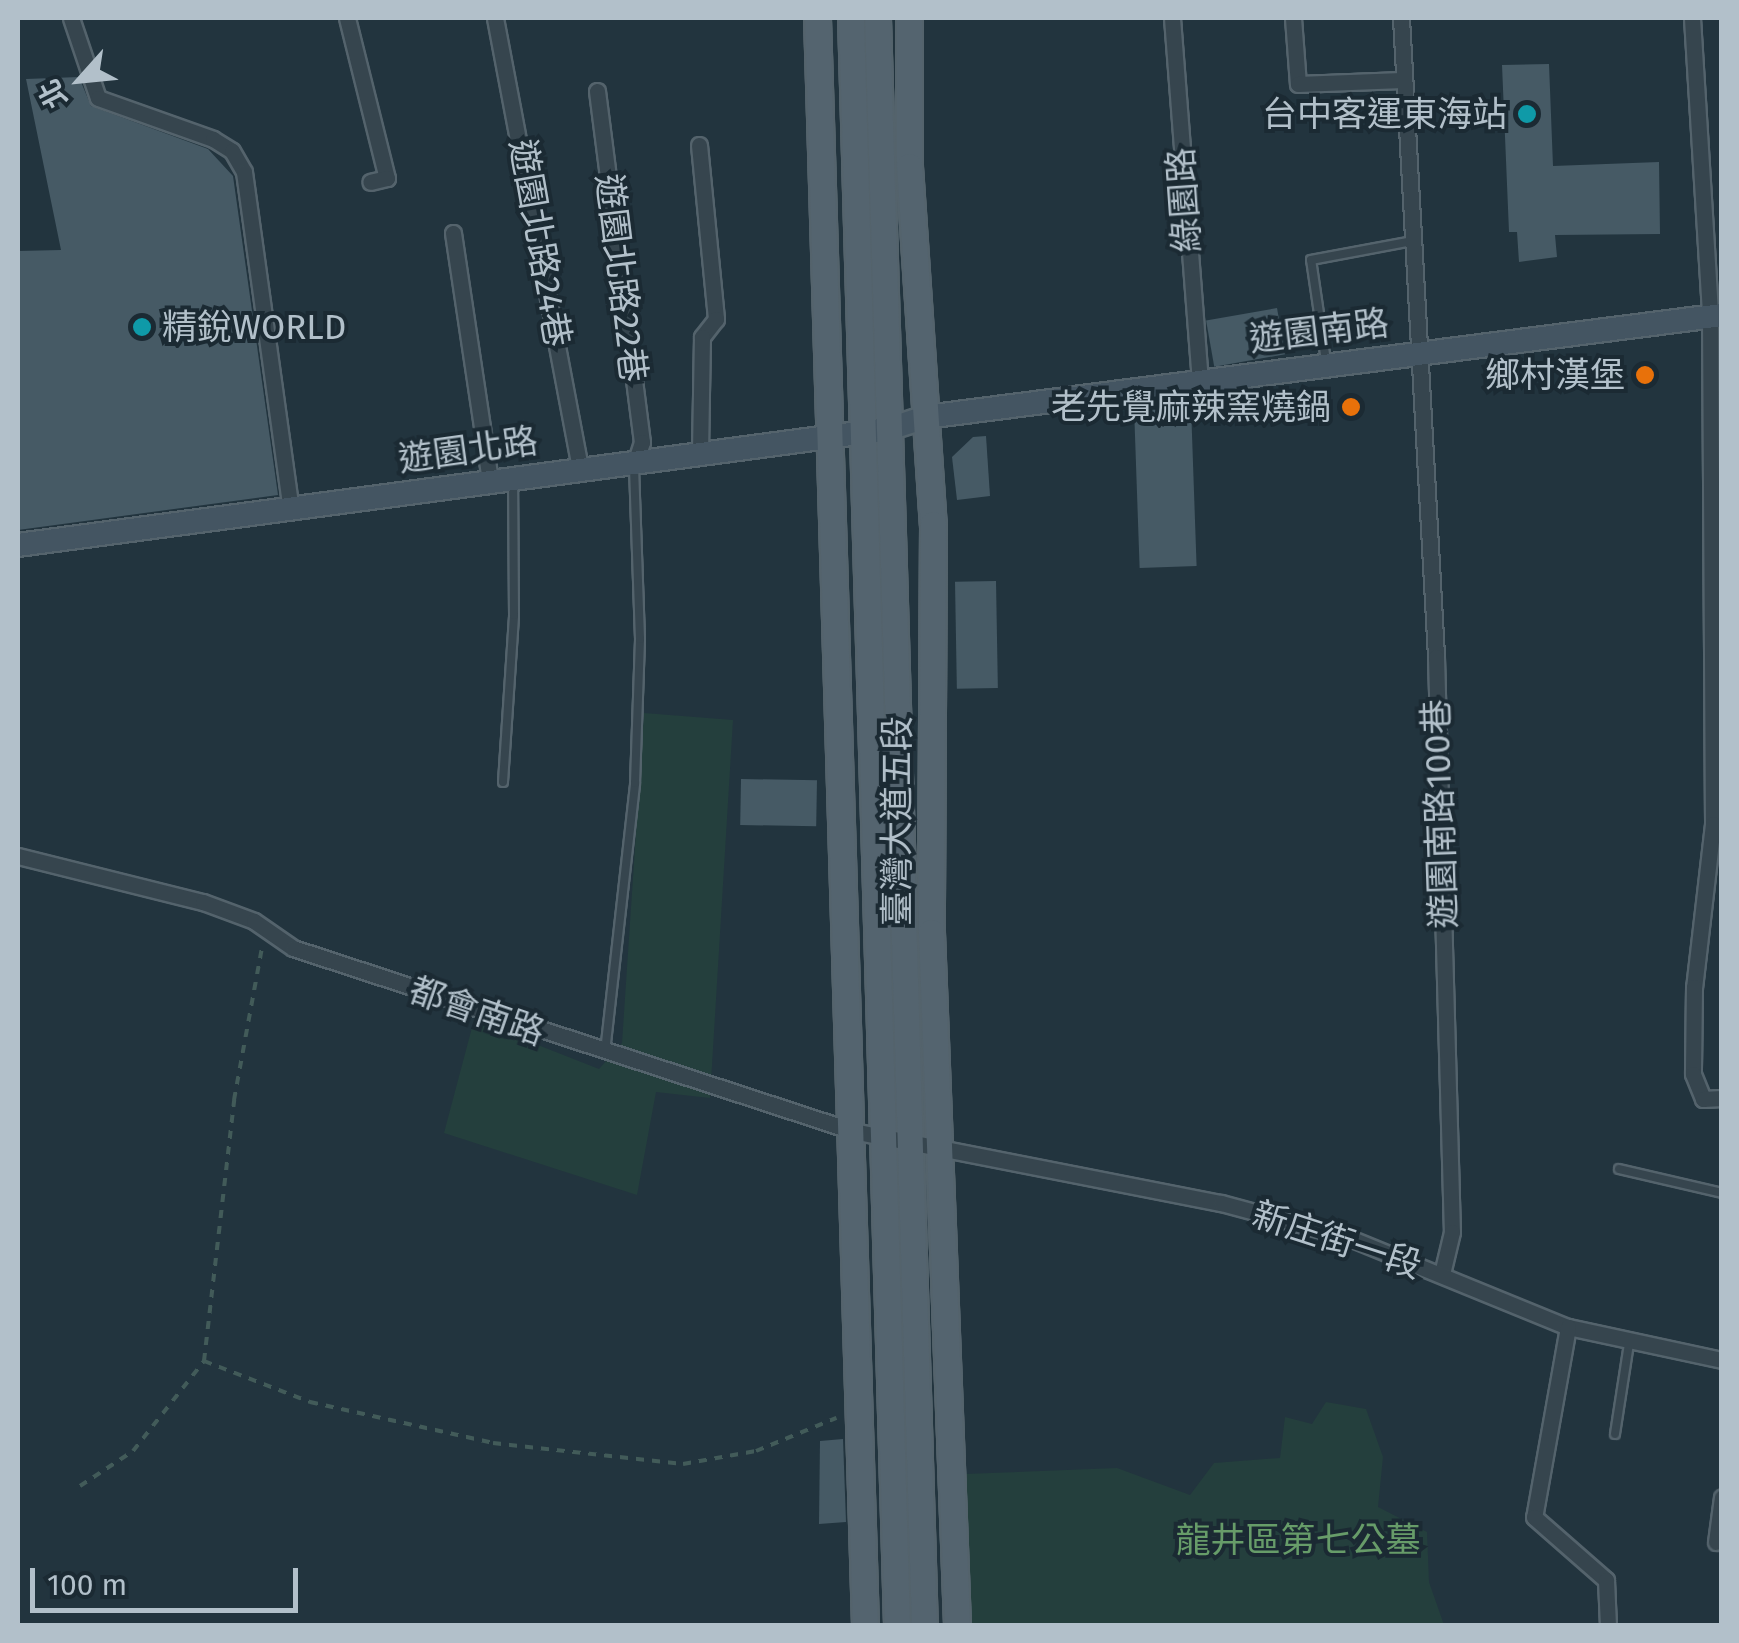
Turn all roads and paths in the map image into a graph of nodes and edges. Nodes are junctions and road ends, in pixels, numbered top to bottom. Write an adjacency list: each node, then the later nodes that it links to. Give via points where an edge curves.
1 (71, 18): 30 (street, via 98,98 213,139 232,151 244,172)
2 (347, 18): 15 (street, via 386,178)
3 (495, 18): 28 (street, 遊園北路24巷)
4 (817, 18): 25 (main road, 臺灣大道五段)
5 (851, 18): 24 (main road, 臺灣大道五段)
6 (876, 18): 23 (main road, 臺灣大道五段)
7 (908, 18): 22 (main road, 臺灣大道五段)
8 (1172, 18): 21 (street, 綠園路)
9 (1293, 18): 12 (street, via 1298,84)
10 (1400, 18): 12 (street, 遊園南路100巷)
11 (1692, 18): 18 (street)
12 (1402, 80): 17 (street, 遊園南路100巷)
13 (597, 91): 27 (street, 遊園北路22巷, via 642,442)
14 (699, 145): 26 (street, via 716,319 702,337)
15 (370, 182)
16 (453, 233): 29 (street)
17 (1412, 241): 19 (street, 遊園南路100巷); 20 (lane, via 1311,260)
18 (1716, 316): 19 (street, 遊園南路); 36 (street, via 1713,824 1694,988 1692,1074 1704,1099)
19 (1418, 354): 20 (street, 遊園南路); 42 (street, 遊園南路100巷, via 1436,657 1452,1232)
20 (1326, 366): 21 (street, 遊園南路)
21 (1200, 382): 22 (street, 遊園南路)
22 (926, 417): 23 (street, 遊園北路); 39 (main road, 臺灣大道五段, via 933,524 931,932)
23 (889, 429): 24 (street, 遊園北路); 38 (main road, 臺灣大道五段)
24 (861, 433): 25 (street, 遊園北路); 38 (main road, 臺灣大道五段, via 874,936)
25 (827, 437): 26 (street, 遊園北路); 37 (main road, 臺灣大道五段)
26 (700, 454): 27 (street, 遊園北路)
27 (635, 464): 28 (street, 遊園北路); 35 (lane, via 635,783)
28 (580, 470): 29 (street, 遊園北路)
29 (501, 481): 30 (street, 遊園北路); 32 (lane, via 514,615)
30 (291, 509): 31 (street, 遊園北路)
31 (18, 546)
32 (503, 782)
33 (18, 856): 34 (street, 都會南路, via 203,902)
34 (265, 929): 35 (street, 都會南路, via 293,948); 46 (path, via 234,1100)
35 (604, 1055): 37 (street, 都會南路)
36 (1722, 1098)
37 (853, 1131): 38 (street, 都會南路); 47 (main road, 臺灣大道五段)
38 (900, 1140): 39 (street, 都會南路); 53 (main road, 臺灣大道五段); 54 (main road, 臺灣大道五段)
39 (943, 1150): 42 (street, 新庄街一段, via 1221,1203 1347,1238); 55 (main road, 臺灣大道五段)
40 (1620, 1168): 41 (lane)
41 (1722, 1193)
42 (1442, 1274): 43 (street, 新庄街一段)
43 (1568, 1327): 44 (street, 新庄街一段); 56 (street, via 1534,1517 1606,1580)
44 (1629, 1344): 45 (street, 新庄街一段); 48 (lane)
45 (1722, 1360)
46 (204, 1361): 47 (path, via 310,1402 493,1443 683,1464 756,1451); 49 (path, via 133,1451)
47 (859, 1409): 52 (main road, 臺灣大道五段)
48 (1615, 1434)
49 (80, 1486)
50 (1722, 1497): 51 (street)
51 (1716, 1542)
52 (865, 1626)
53 (897, 1626)
54 (924, 1626)
55 (957, 1626)
56 (1608, 1626)

